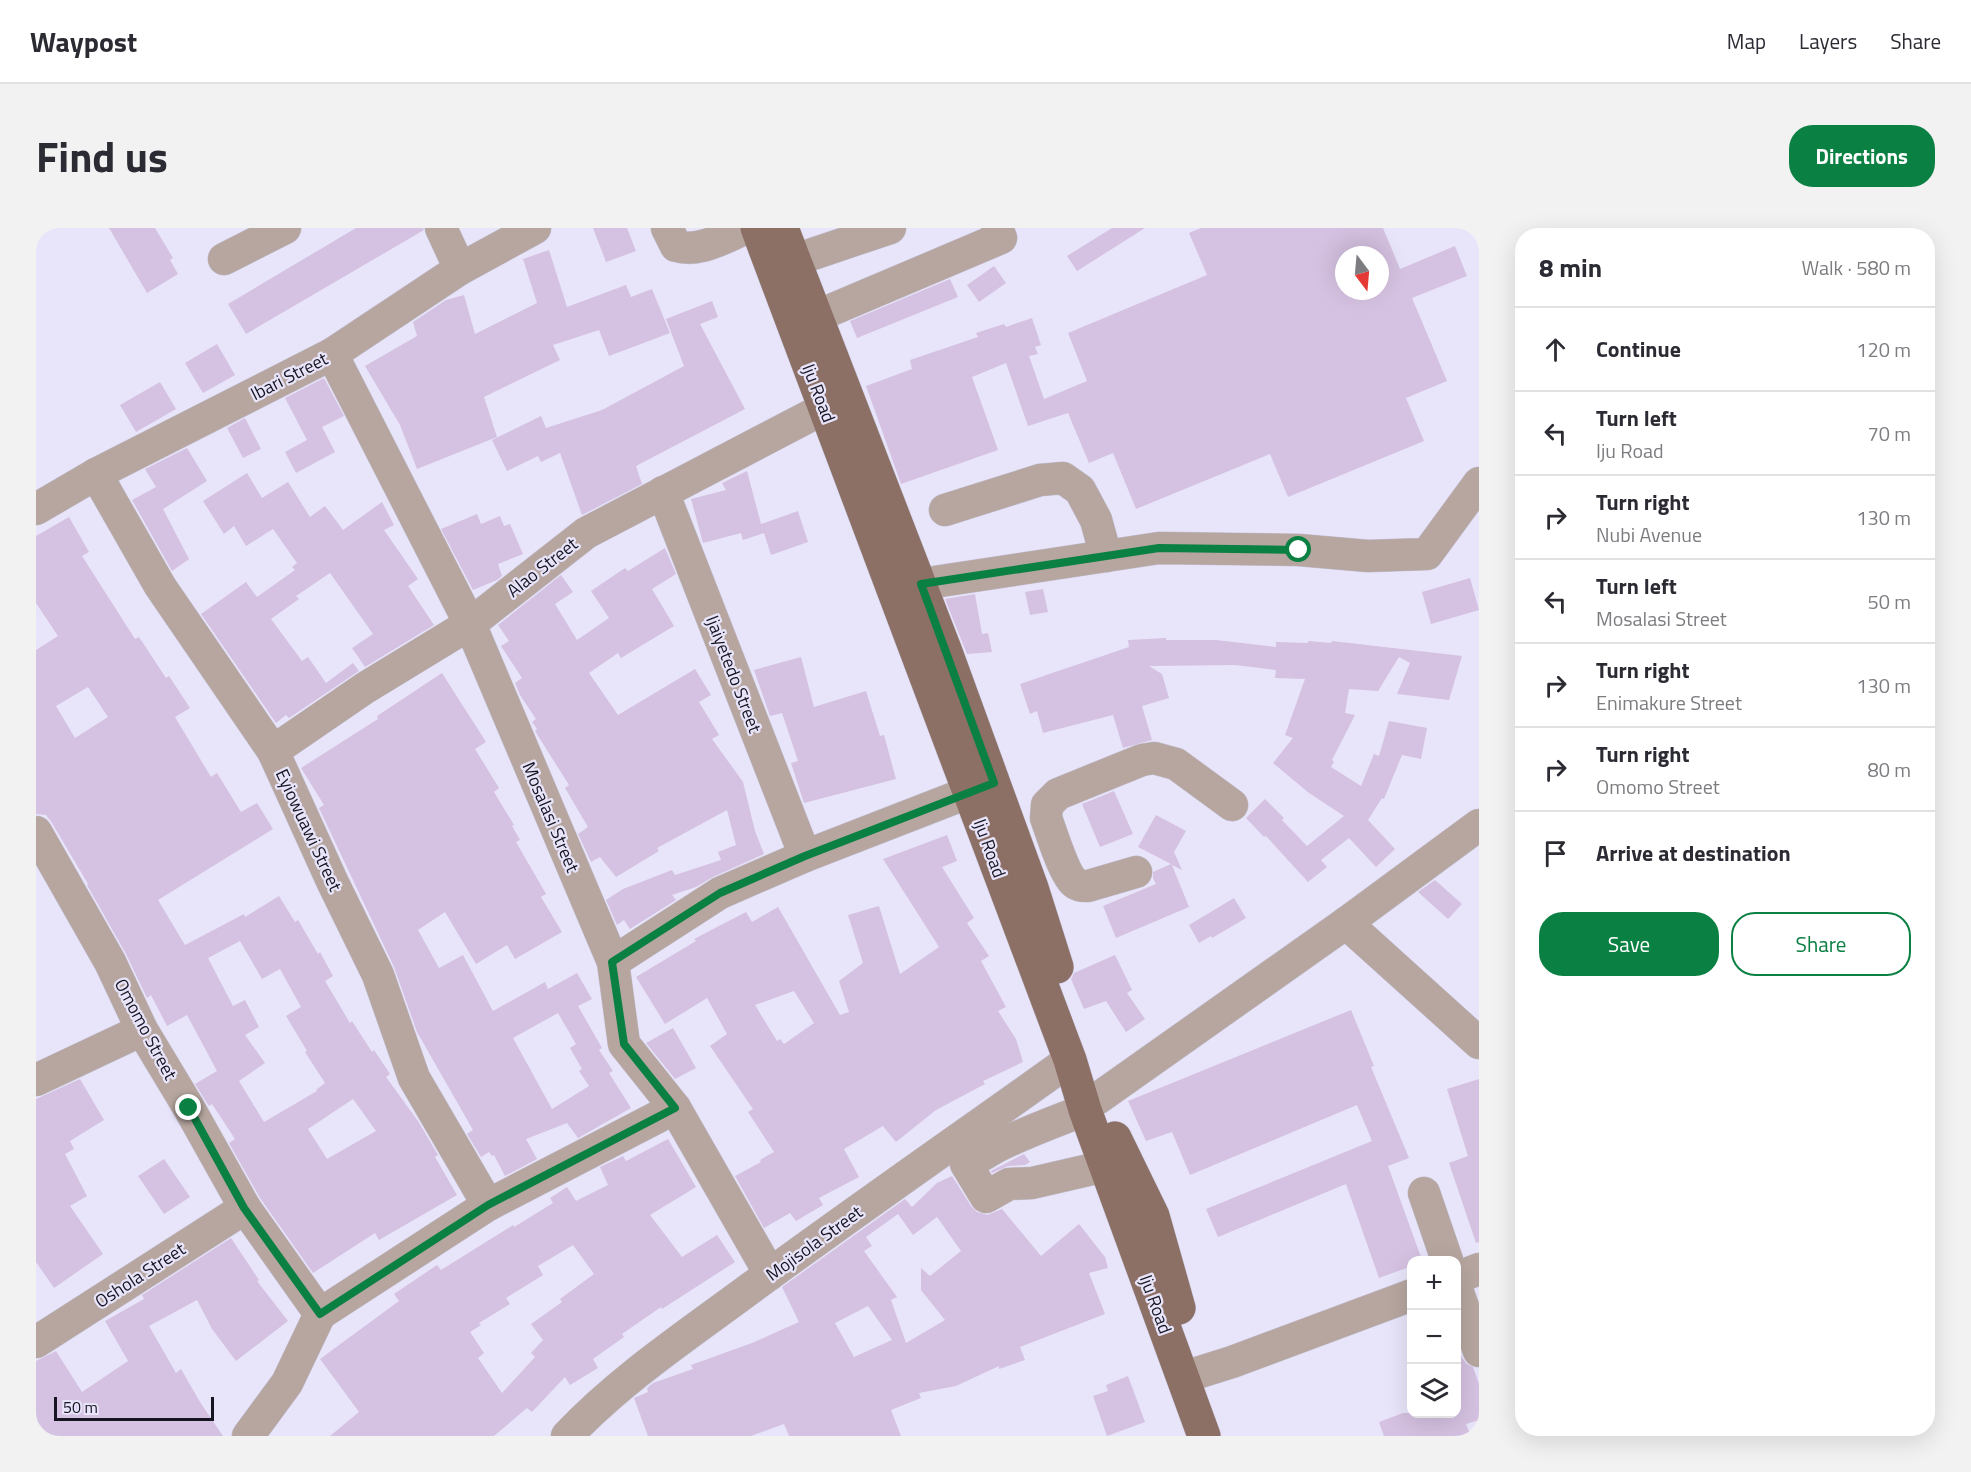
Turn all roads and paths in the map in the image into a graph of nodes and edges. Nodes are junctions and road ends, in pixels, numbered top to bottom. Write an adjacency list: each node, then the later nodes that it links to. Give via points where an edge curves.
1 (285, 228): 9 (street)
2 (441, 228): 11 (street)
3 (535, 228): 11 (street, Ibari Street)
4 (667, 228): 8 (street, via 676,246 688,249)
5 (783, 228): 10 (main road, Iju Road)
6 (890, 228): 10 (street)
7 (997, 228): 12 (street, via 1001,238)
8 (740, 230): 14 (main road, Iju Road)
9 (224, 259)
10 (795, 260): 12 (main road, Iju Road)
11 (460, 269): 13 (street, Ibari Street)
12 (817, 315): 21 (main road, Iju Road)
13 (332, 354): 15 (street, Ibari Street); 22 (street, Mosalasi Street)
14 (825, 408): 17 (street, Alao Street); 24 (main road, Iju Road)
15 (96, 474): 18 (street, Ibari Street); 23 (street, Eyiowuawi Street, via 160,586)
16 (1479, 483): 20 (street, via 1427,554 1368,556 1299,550 1159,548)
17 (663, 492): 22 (street, Alao Street, via 586,533); 28 (street, Ijaiyetedo Street)
18 (36, 509)
19 (945, 510): 20 (street, via 1040,480 1063,478 1080,490 1096,520)
20 (1106, 556): 21 (street)
21 (921, 584): 24 (main road, Iju Road)
22 (470, 624): 23 (street, Alao Street); 33 (street, Mosalasi Street)
23 (273, 750): 42 (street, Eyiowuawi Street, via 378,975 414,1078)
24 (982, 788): 28 (street); 31 (main road, Iju Road); 36 (main road, Iju Road)
25 (1232, 805): 30 (street, via 1184,769 1161,758 1142,760 1065,790 1050,800 1046,812)
26 (1479, 825): 32 (street)
27 (36, 832): 34 (street, Omomo Street, via 110,962)
28 (805, 856): 33 (street, via 720,893)
29 (1136, 872): 30 (street, via 1088,886 1077,885)
30 (1067, 874): 31 (street)
31 (1032, 888): 38 (main road, Iju Road)
32 (1346, 923): 35 (street); 38 (street)
33 (612, 962): 39 (street, Mosalasi Street, via 624,1044)
34 (142, 1030): 37 (street); 43 (street, Omomo Street)
35 (1479, 1042)
36 (1070, 1060): 38 (main road, Iju Road); 46 (street, Mojisola Street)
37 (36, 1080)
38 (1091, 1105): 40 (main road, Iju Road); 40 (street, via 966,1164 986,1197 1009,1184 1032,1183); 53 (main road, Iju Road, via 1153,1216)
39 (675, 1108): 42 (street); 46 (street, Mosalasi Street)
40 (1106, 1166): 56 (main road, Iju Road)
41 (1424, 1193): 44 (street)
42 (488, 1205): 50 (street)
43 (244, 1208): 50 (street, Omomo Street); 51 (street, Oshola Street)
44 (1446, 1256)
45 (1479, 1269): 47 (street)
46 (770, 1274): 55 (street, Mojisola Street, via 639,1371)
47 (1461, 1276)
48 (1407, 1296): 53 (street)
49 (1461, 1301): 52 (street)
50 (320, 1314): 54 (street, via 287,1383)
51 (36, 1341)
52 (1479, 1351)
53 (1197, 1372): 57 (main road, Iju Road)
54 (248, 1436)
55 (567, 1436)
56 (1204, 1436)
57 (1217, 1436)

